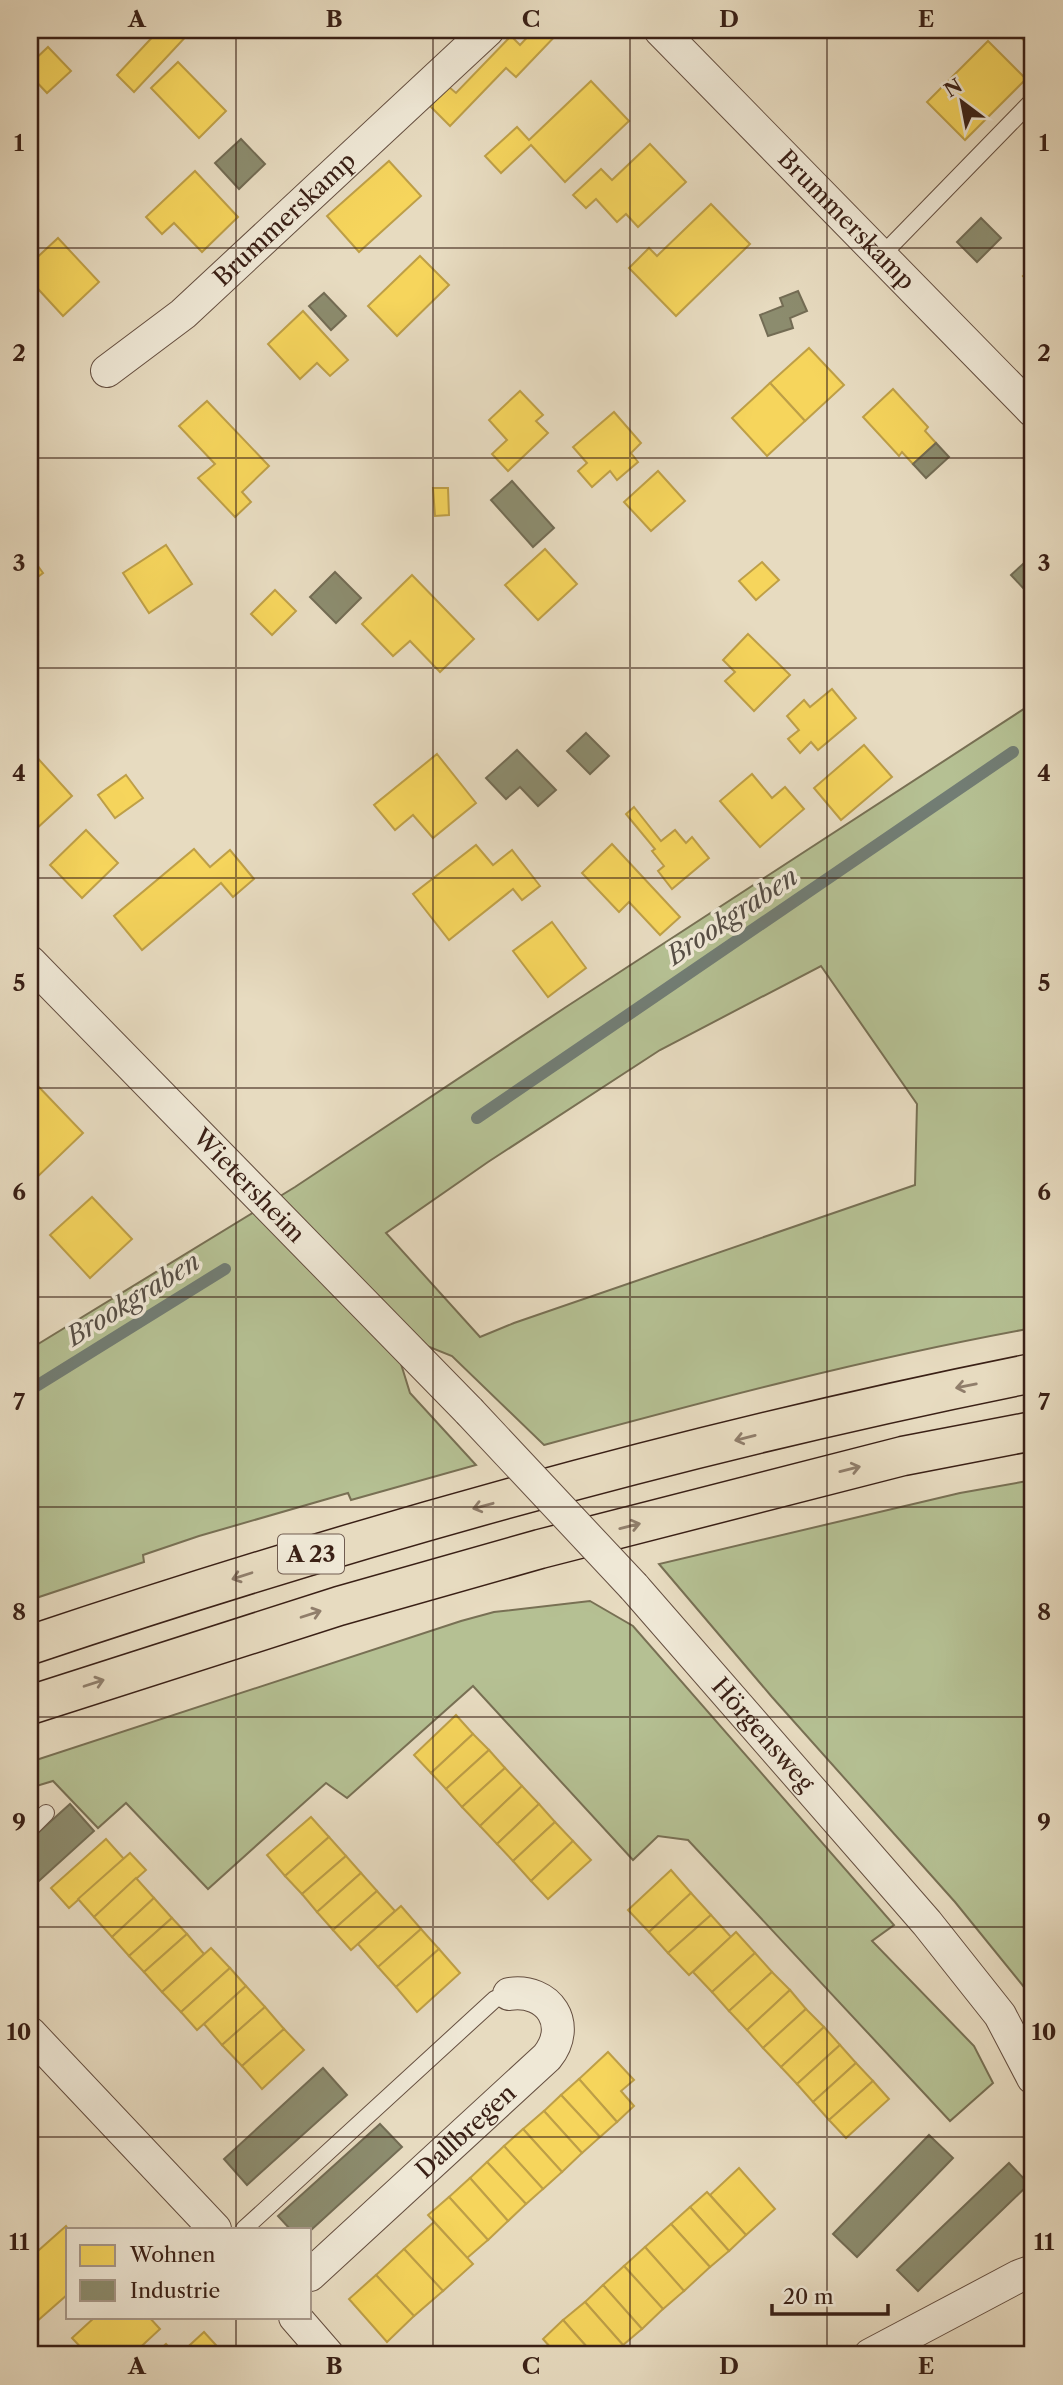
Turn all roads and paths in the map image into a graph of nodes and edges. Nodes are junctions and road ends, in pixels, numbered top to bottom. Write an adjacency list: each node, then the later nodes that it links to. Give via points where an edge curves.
1 (488, 30): 5 (street, Brummerskamp, via 183,314)
2 (660, 30): 4 (street, Brummerskamp)
3 (1033, 100): 4 (lane)
4 (881, 256): 6 (street, Brummerskamp)
5 (107, 371)
6 (1033, 411)
7 (30, 962): 9 (street, Wietersheim)
8 (1033, 1373): 11 (highway, A 23, one-way to 11, via 897,1400 597,1475 329,1548)
9 (468, 1411): 17 (street, Hörgensweg, bridge, via 634,1587 927,1923 1000,2015)
10 (1033, 1431): 12 (highway, A 23, one-way to 10, via 339,1606 540,1549 903,1456)
11 (30, 1645)
12 (30, 1705)
13 (46, 1814): 14 (lane)
14 (30, 1829)
15 (509, 1994): 19 (lane, via 495,1999); 21 (street, Dallbregen, via 528,1993 544,2000 558,2023 556,2047)
16 (30, 2033): 18 (street)
17 (1033, 2078)
18 (214, 2228)
19 (245, 2228)
20 (1033, 2271): 24 (street)
21 (312, 2273)
22 (296, 2318): 23 (street)
23 (328, 2355)
24 (870, 2355)

